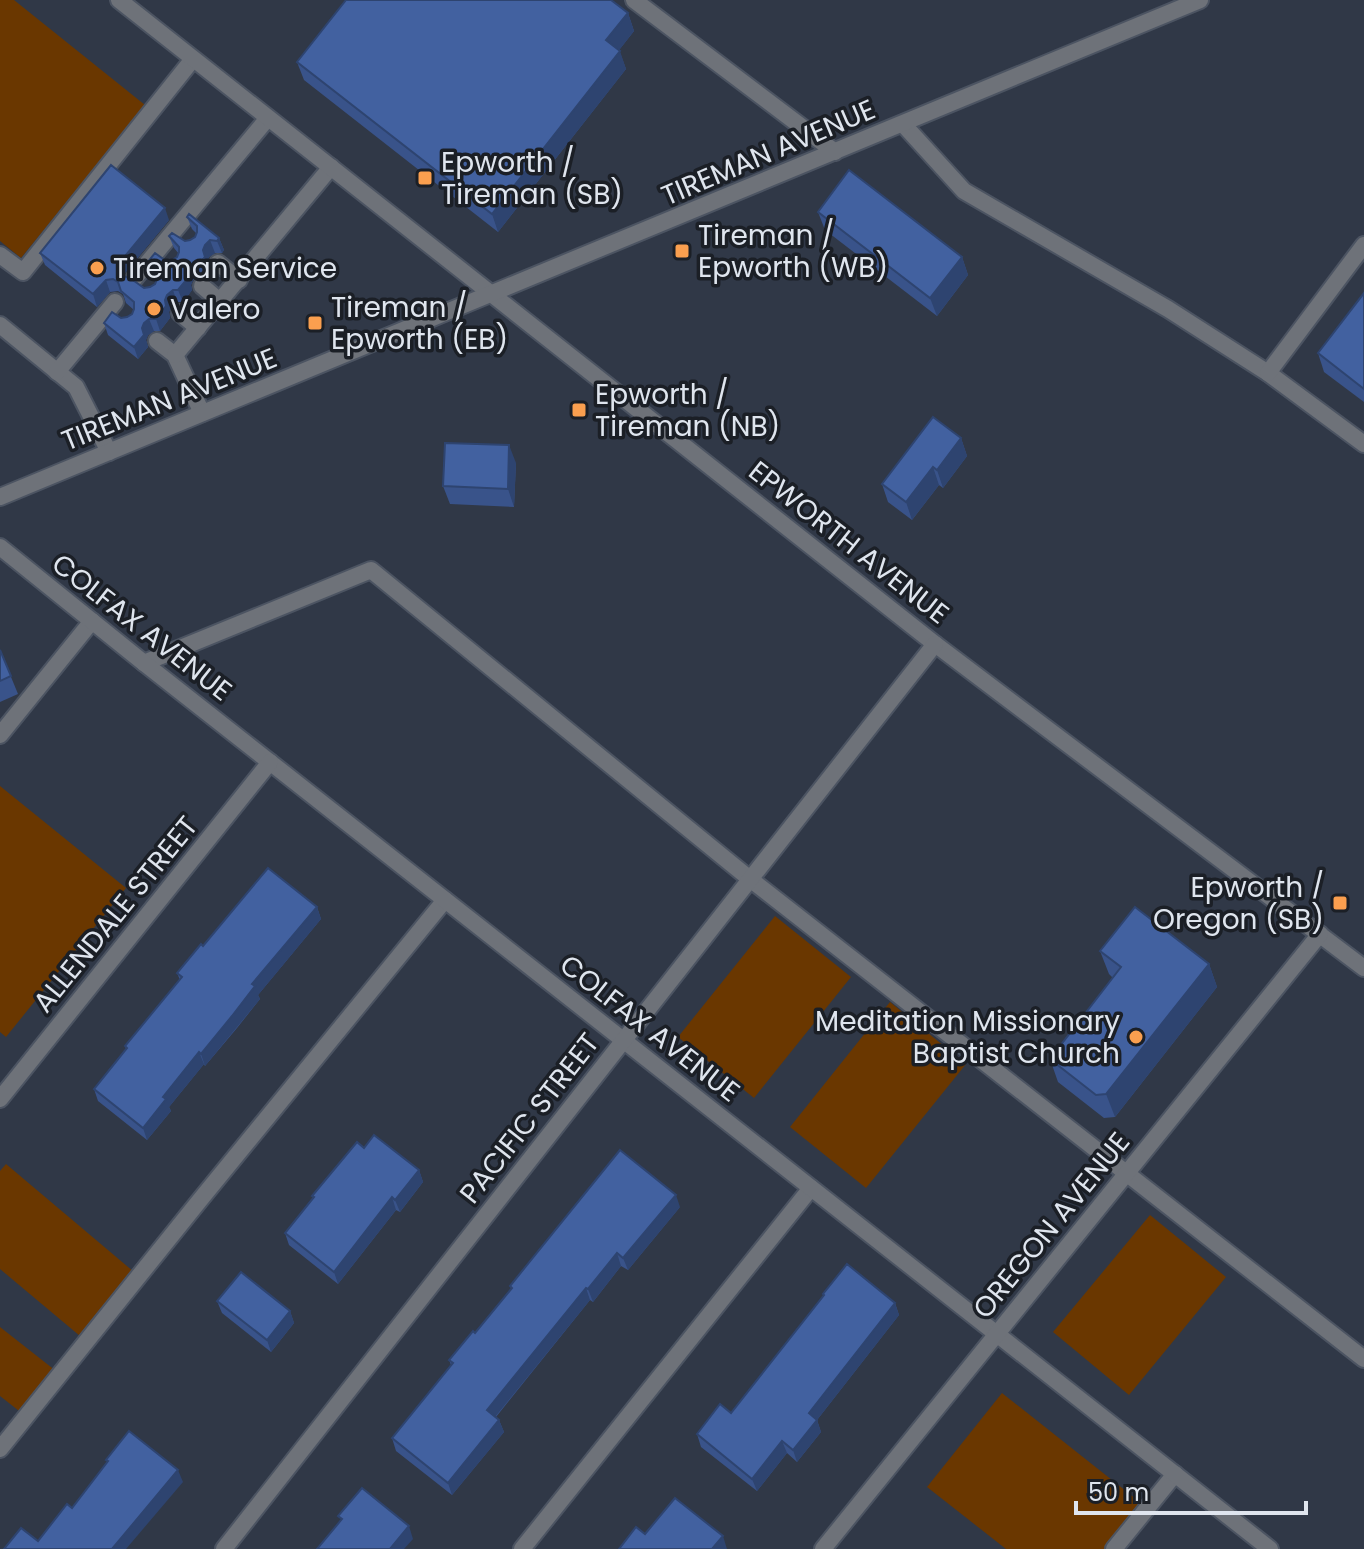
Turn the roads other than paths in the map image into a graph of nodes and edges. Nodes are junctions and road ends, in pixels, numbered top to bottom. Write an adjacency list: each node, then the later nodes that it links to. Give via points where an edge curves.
1 (119, 0): 4 (street, EPWORTH AVENUE)
2 (634, 0): 7 (street)
3 (1200, 0): 6 (street, TIREMAN AVENUE)
4 (193, 59): 5 (street, EPWORTH AVENUE); 13 (street, via 23,272)
5 (268, 118): 8 (street, EPWORTH AVENUE); 9 (street)
6 (903, 124): 7 (street, TIREMAN AVENUE); 28 (street, via 964,191)
7 (835, 152): 19 (street, TIREMAN AVENUE)
8 (331, 167): 16 (street); 19 (street, EPWORTH AVENUE)
9 (175, 230): 10 (street); 12 (street)
10 (191, 242)
11 (1364, 245): 28 (street)
12 (158, 250): 14 (street); 18 (street, via 135,278)
13 (0, 255)
14 (173, 262)
15 (218, 263): 16 (street)
16 (239, 280): 20 (street)
17 (202, 286): 20 (street)
18 (151, 289)
19 (492, 294): 29 (street, TIREMAN AVENUE); 35 (street, EPWORTH AVENUE)
20 (221, 302): 24 (street)
21 (180, 313): 24 (street)
22 (128, 319): 27 (street, via 114,304)
23 (0, 325): 27 (street)
24 (198, 328): 26 (street)
25 (157, 341): 26 (street)
26 (175, 355): 29 (street)
27 (57, 372): 31 (street, via 76,387)
28 (1268, 373): 30 (street)
29 (202, 413): 31 (street, TIREMAN AVENUE)
30 (1364, 444)
31 (109, 452): 32 (street, TIREMAN AVENUE)
32 (0, 497)
33 (0, 547): 34 (street, COLFAX AVENUE)
34 (92, 621): 36 (street, COLFAX AVENUE); 37 (street)
35 (935, 644): 39 (street, PACIFIC STREET); 41 (street, EPWORTH AVENUE)
36 (144, 663): 38 (street, COLFAX AVENUE); 39 (street, via 371,570)
37 (0, 735)
38 (270, 762): 40 (street, COLFAX AVENUE); 44 (street, ALLENDALE STREET)
39 (750, 879): 43 (street, PACIFIC STREET); 45 (street)
40 (445, 900): 43 (street, COLFAX AVENUE); 49 (street)
41 (1320, 934): 42 (street, EPWORTH AVENUE); 45 (street, OREGON AVENUE)
42 (1364, 968)
43 (623, 1041): 46 (street, COLFAX AVENUE); 51 (street, PACIFIC STREET)
44 (0, 1099)
45 (1126, 1174): 47 (street, OREGON AVENUE); 48 (street)
46 (811, 1188): 47 (street, COLFAX AVENUE); 52 (street)
47 (996, 1334): 50 (street, COLFAX AVENUE); 53 (street, OREGON AVENUE)
48 (1364, 1359)
49 (0, 1449)
50 (1175, 1474): 54 (street); 55 (street, COLFAX AVENUE)
51 (224, 1549)
52 (522, 1549)
53 (823, 1549)
54 (1114, 1549)
55 (1270, 1549)

